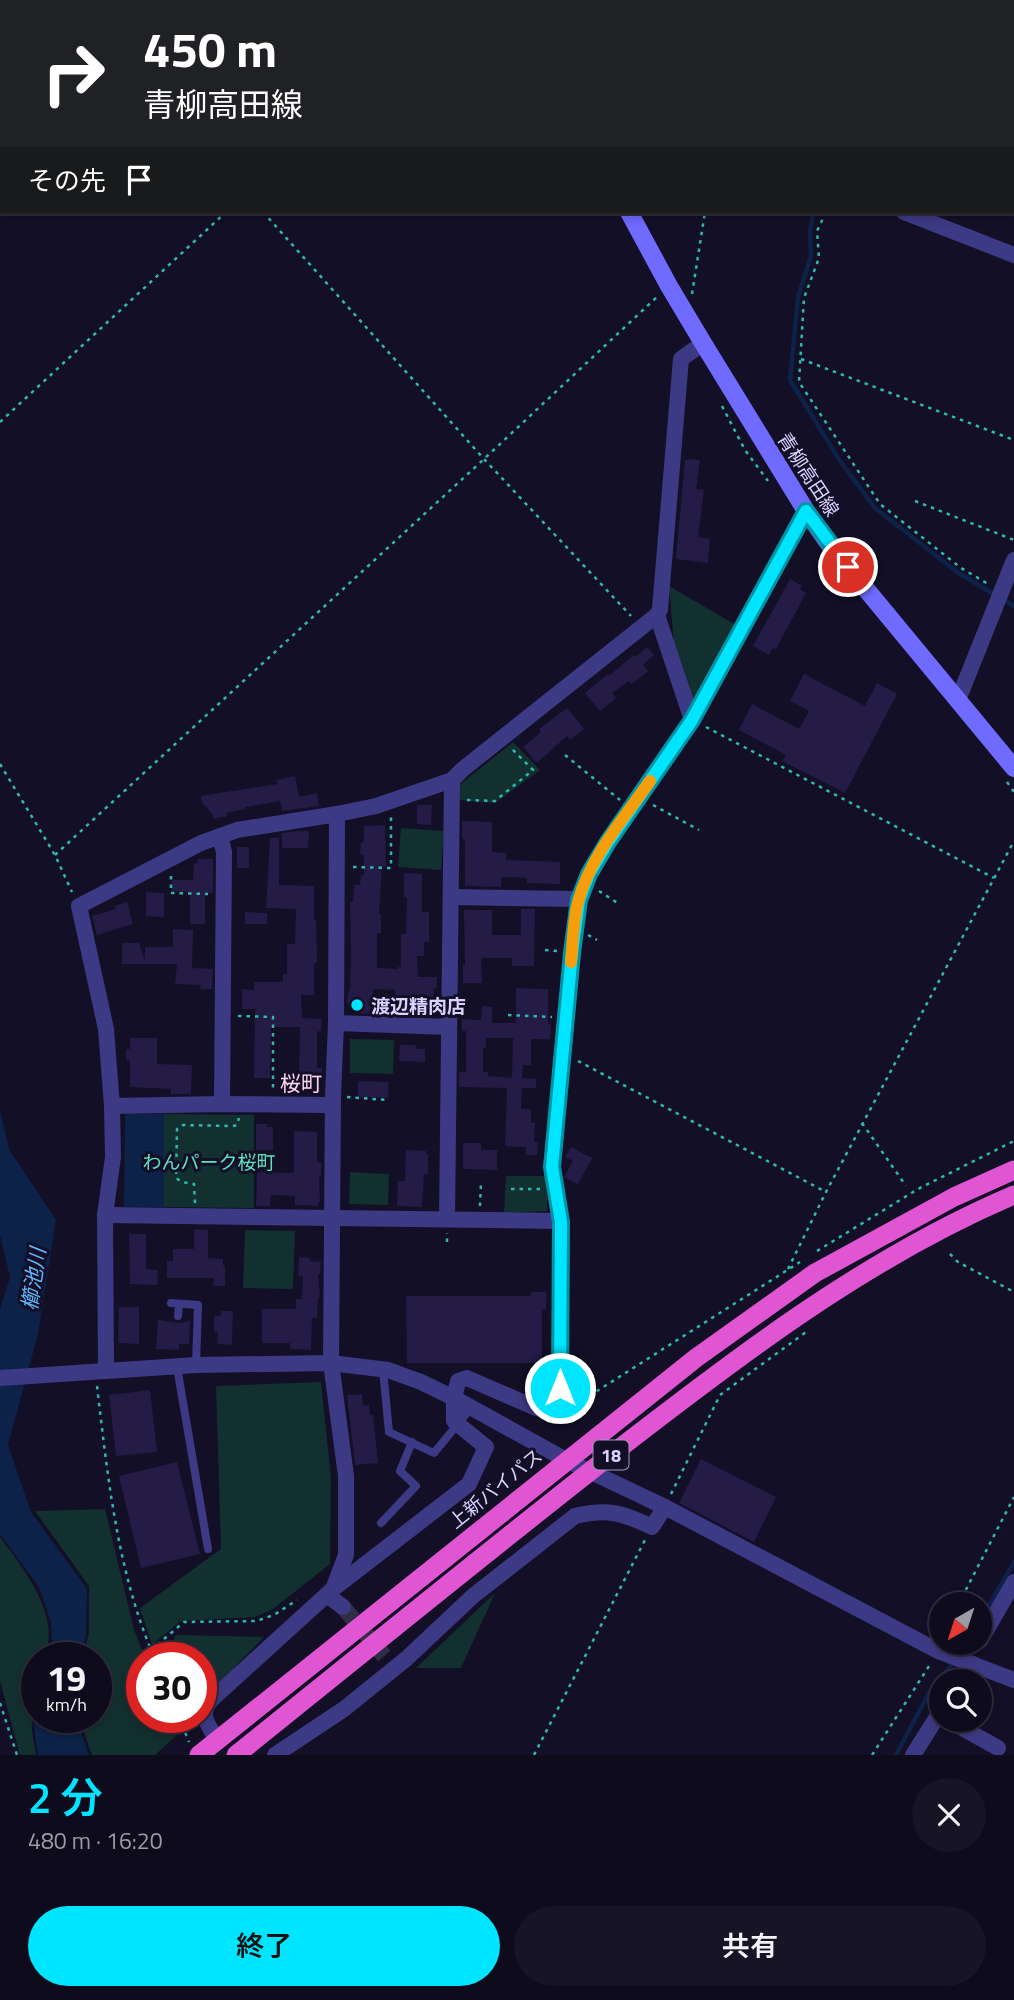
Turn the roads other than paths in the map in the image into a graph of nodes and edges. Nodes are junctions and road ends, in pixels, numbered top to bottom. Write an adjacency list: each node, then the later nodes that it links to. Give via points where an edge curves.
1 (630, 214): 4 (main road, 青柳高田線)
2 (909, 214): 3 (street)
3 (1014, 255)
4 (703, 343): 5 (main road, 青柳高田線); 7 (street, via 681,359)
5 (806, 511): 8 (main road, 青柳高田線); 9 (lane)
6 (1014, 560): 8 (street)
7 (657, 615): 9 (street); 11 (street)
8 (958, 700): 10 (main road, 青柳高田線)
9 (692, 720): 15 (street, via 608,842)
10 (1014, 768)
11 (452, 780): 12 (street); 14 (street)
12 (337, 814): 13 (street); 16 (street)
13 (220, 836): 19 (street, via 224,852 223,1016); 20 (street, via 79,906 106,1029)
14 (451, 897): 15 (street); 17 (street)
15 (579, 900): 26 (street, via 552,1167)
16 (336, 1023): 17 (street); 18 (street)
17 (449, 1027): 25 (street)
18 (333, 1100): 19 (street); 24 (street)
19 (230, 1104): 20 (street)
20 (112, 1106): 23 (street, via 113,1157)
21 (1014, 1170): 38 (highway, 上新バイパス / 18, via 954,1197 816,1273 696,1358)
22 (1014, 1195): 39 (highway, 18, via 964,1216 834,1291 712,1376)
23 (105, 1215): 24 (street); 32 (street)
24 (331, 1218): 25 (street); 28 (street)
25 (447, 1219): 26 (street)
26 (561, 1222): 34 (street, via 560,1414 467,1378 458,1381)
27 (178, 1316): 29 (lane, via 175,1303 198,1305)
28 (331, 1363): 29 (street); 31 (street); 44 (street, via 346,1476 346,1555)
29 (196, 1365): 30 (street)
30 (177, 1367): 32 (street); 42 (lane)
31 (383, 1370): 34 (street); 37 (lane, via 390,1432)
32 (96, 1372): 33 (street)
33 (0, 1378)
34 (454, 1398): 35 (street); 36 (street)
35 (471, 1408): 36 (lane); 38 (street)
36 (457, 1424): 37 (lane, via 434,1453); 44 (street, via 486,1447 469,1484)
37 (412, 1442): 41 (lane, via 400,1471 416,1486)
38 (566, 1460): 39 (street); 53 (highway, 上新バイパス / 18)
39 (589, 1472): 40 (street); 56 (highway, 18)
40 (665, 1507): 48 (street); 57 (street, via 652,1527 607,1511 575,1516 387,1665 344,1709)
41 (381, 1523)
42 (208, 1549)
43 (1014, 1582): 46 (street)
44 (330, 1592): 45 (street); 53 (street, via 208,1703 204,1714)
45 (343, 1607)
46 (992, 1620)
47 (973, 1656): 48 (street)
48 (970, 1664): 49 (street); 50 (street)
49 (967, 1669)
50 (1014, 1680)
51 (929, 1732): 58 (street)
52 (971, 1732): 54 (street)
53 (217, 1741): 55 (highway, 上新バイパス / 18)
54 (998, 1748)
55 (196, 1751)
56 (236, 1755)
57 (275, 1755)
58 (912, 1755)

